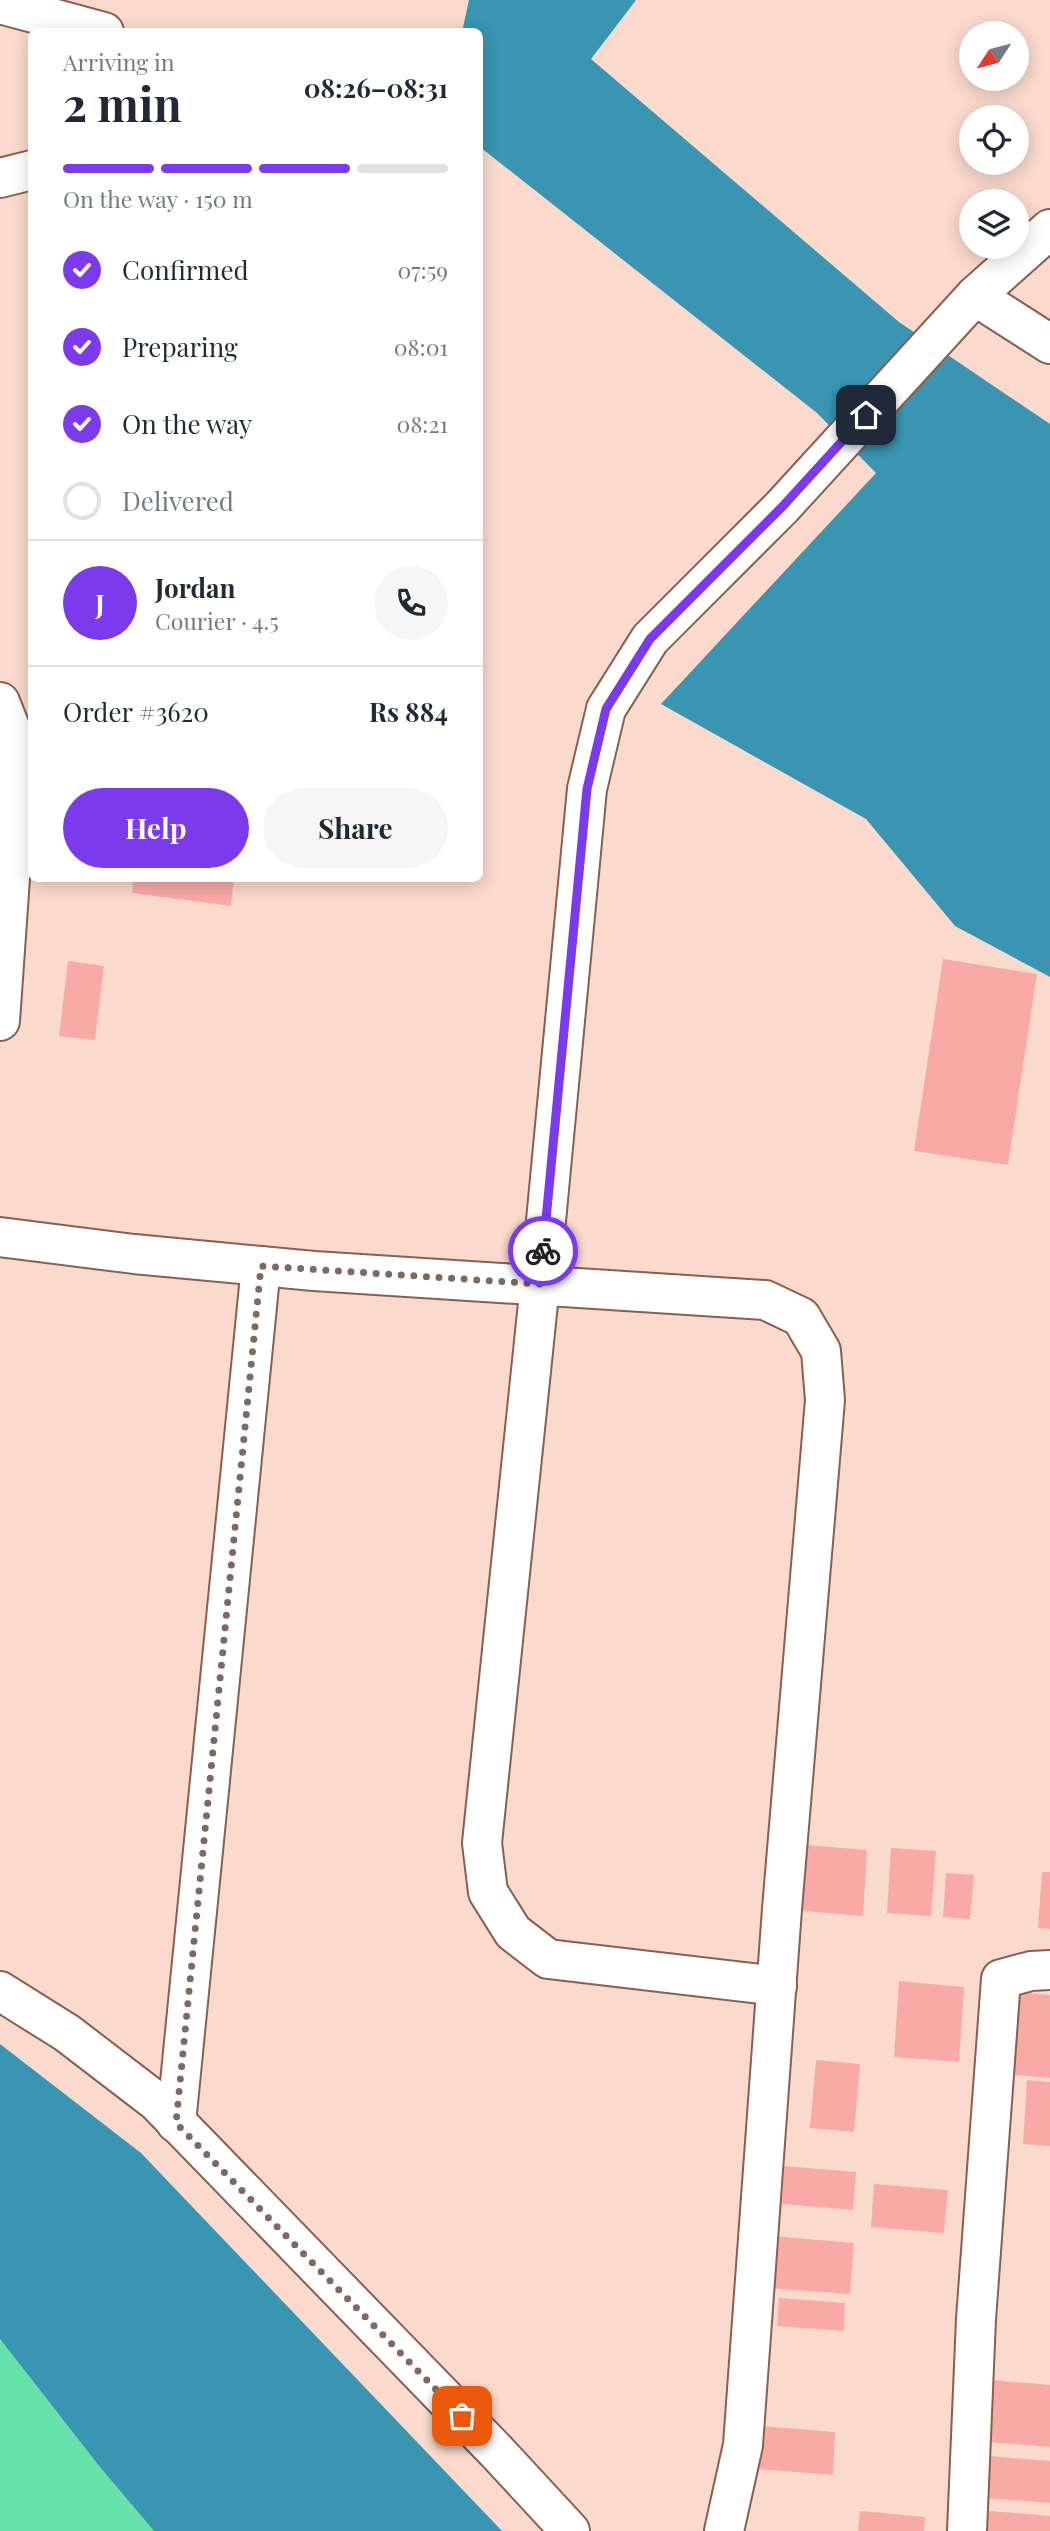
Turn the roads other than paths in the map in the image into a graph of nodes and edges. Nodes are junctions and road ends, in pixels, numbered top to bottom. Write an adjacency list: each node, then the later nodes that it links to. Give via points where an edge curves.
1 (0, 4): 2 (street)
2 (89, 28)
3 (28, 171): 4 (street)
4 (0, 178)
5 (1050, 229): 6 (street)
6 (975, 296): 7 (street); 13 (street, via 782,507 650,639 606,709 587,789)
7 (1050, 344)
8 (0, 702): 9 (street)
9 (25, 750): 10 (street)
10 (0, 1021)
11 (0, 1237): 12 (street)
12 (261, 1266): 13 (street); 17 (street)
13 (540, 1284): 15 (street, via 482,1843 488,1892 513,1931 548,1959); 15 (street, via 765,1300 801,1317 821,1351 825,1399)
14 (1050, 1970): 20 (street, via 1001,1979 976,2319)
15 (777, 1986): 19 (street, via 743,2445)
16 (0, 1991): 17 (street, via 67,2033 158,2102)
17 (176, 2123): 18 (street)
18 (570, 2531)
19 (724, 2531)
20 (967, 2531)

